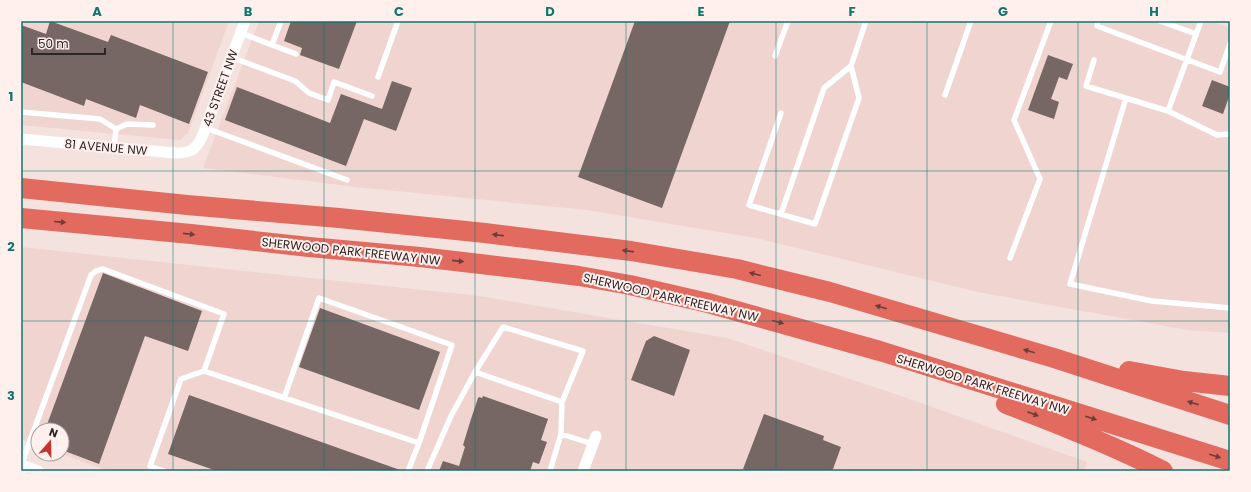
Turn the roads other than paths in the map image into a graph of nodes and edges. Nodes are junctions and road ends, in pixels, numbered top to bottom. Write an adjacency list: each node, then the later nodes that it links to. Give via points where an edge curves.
1 (245, 21): 11 (street, 43 STREET NW)
2 (281, 21): 14 (lane)
3 (398, 21): 21 (lane)
4 (788, 21): 16 (lane)
5 (866, 21): 20 (lane)
6 (970, 21): 22 (lane)
7 (1051, 21): 39 (lane, via 1014,120 1040,179)
8 (1098, 21): 19 (lane, via 1097,26)
9 (1160, 21): 12 (lane)
10 (1200, 21): 12 (lane)
11 (241, 33): 14 (lane); 17 (street, 43 STREET NW)
12 (1196, 34): 19 (lane)
13 (1230, 44): 19 (lane, via 1220,72)
14 (272, 45): 15 (lane)
15 (296, 54)
16 (776, 56)
17 (231, 57): 23 (lane, via 295,81 309,93 328,100 334,82); 29 (street, 43 STREET NW)
18 (1094, 60): 24 (lane, via 1086,86)
19 (1187, 60): 25 (lane)
20 (851, 66): 37 (lane, via 824,88); 37 (lane, via 860,98 815,224)
21 (378, 77)
22 (946, 95)
23 (372, 96)
24 (1126, 98): 25 (lane); 40 (lane, via 1070,284 1152,301)
25 (1168, 111): 31 (lane, via 1217,135)
26 (21, 112): 30 (lane, via 100,119)
27 (781, 113): 37 (lane, via 749,205)
28 (153, 125): 30 (lane, via 127,124)
29 (206, 128): 34 (street, 43 STREET NW, via 199,144); 35 (lane)
30 (116, 129): 33 (lane)
31 (1230, 134)
32 (21, 139): 33 (street, 81 AVENUE NW)
33 (114, 148): 34 (street, 81 AVENUE NW, via 175,153)
34 (191, 151)
35 (347, 180)
36 (21, 188): 42 (highway, one-way to 36, via 830,292 737,270 631,251 462,230)
37 (781, 214)
38 (21, 218): 41 (highway, SHERWOOD PARK FREEWAY NW, one-way to 41, via 420,257 579,276 708,303)
39 (1010, 258)
40 (1230, 308)
41 (880, 351): 52 (highway, SHERWOOD PARK FREEWAY NW, one-way to 52); 61 (highway, one-way to 61, via 948,381 1062,425)
42 (1054, 358): 45 (highway, via 1184,381); 48 (highway, one-way to 42)
43 (204, 371): 46 (lane); 53 (lane, via 224,314 103,270 96,271 91,275); 54 (lane, via 181,379)
44 (475, 372): 47 (lane); 47 (lane, via 503,327 583,351); 58 (lane, via 451,416)
45 (1230, 386)
46 (284, 398): 51 (lane); 51 (lane, via 319,298 452,345)
47 (562, 402): 49 (lane)
48 (1230, 415)
49 (561, 434): 50 (lane); 59 (lane)
50 (594, 440): 60 (street)
51 (419, 443): 57 (lane)
52 (1230, 461)
53 (21, 465): 55 (street)
54 (149, 469): 56 (lane)
55 (38, 471)
56 (164, 471)
57 (408, 471)
58 (427, 471)
59 (550, 471)
60 (583, 471)
61 (1163, 471)

